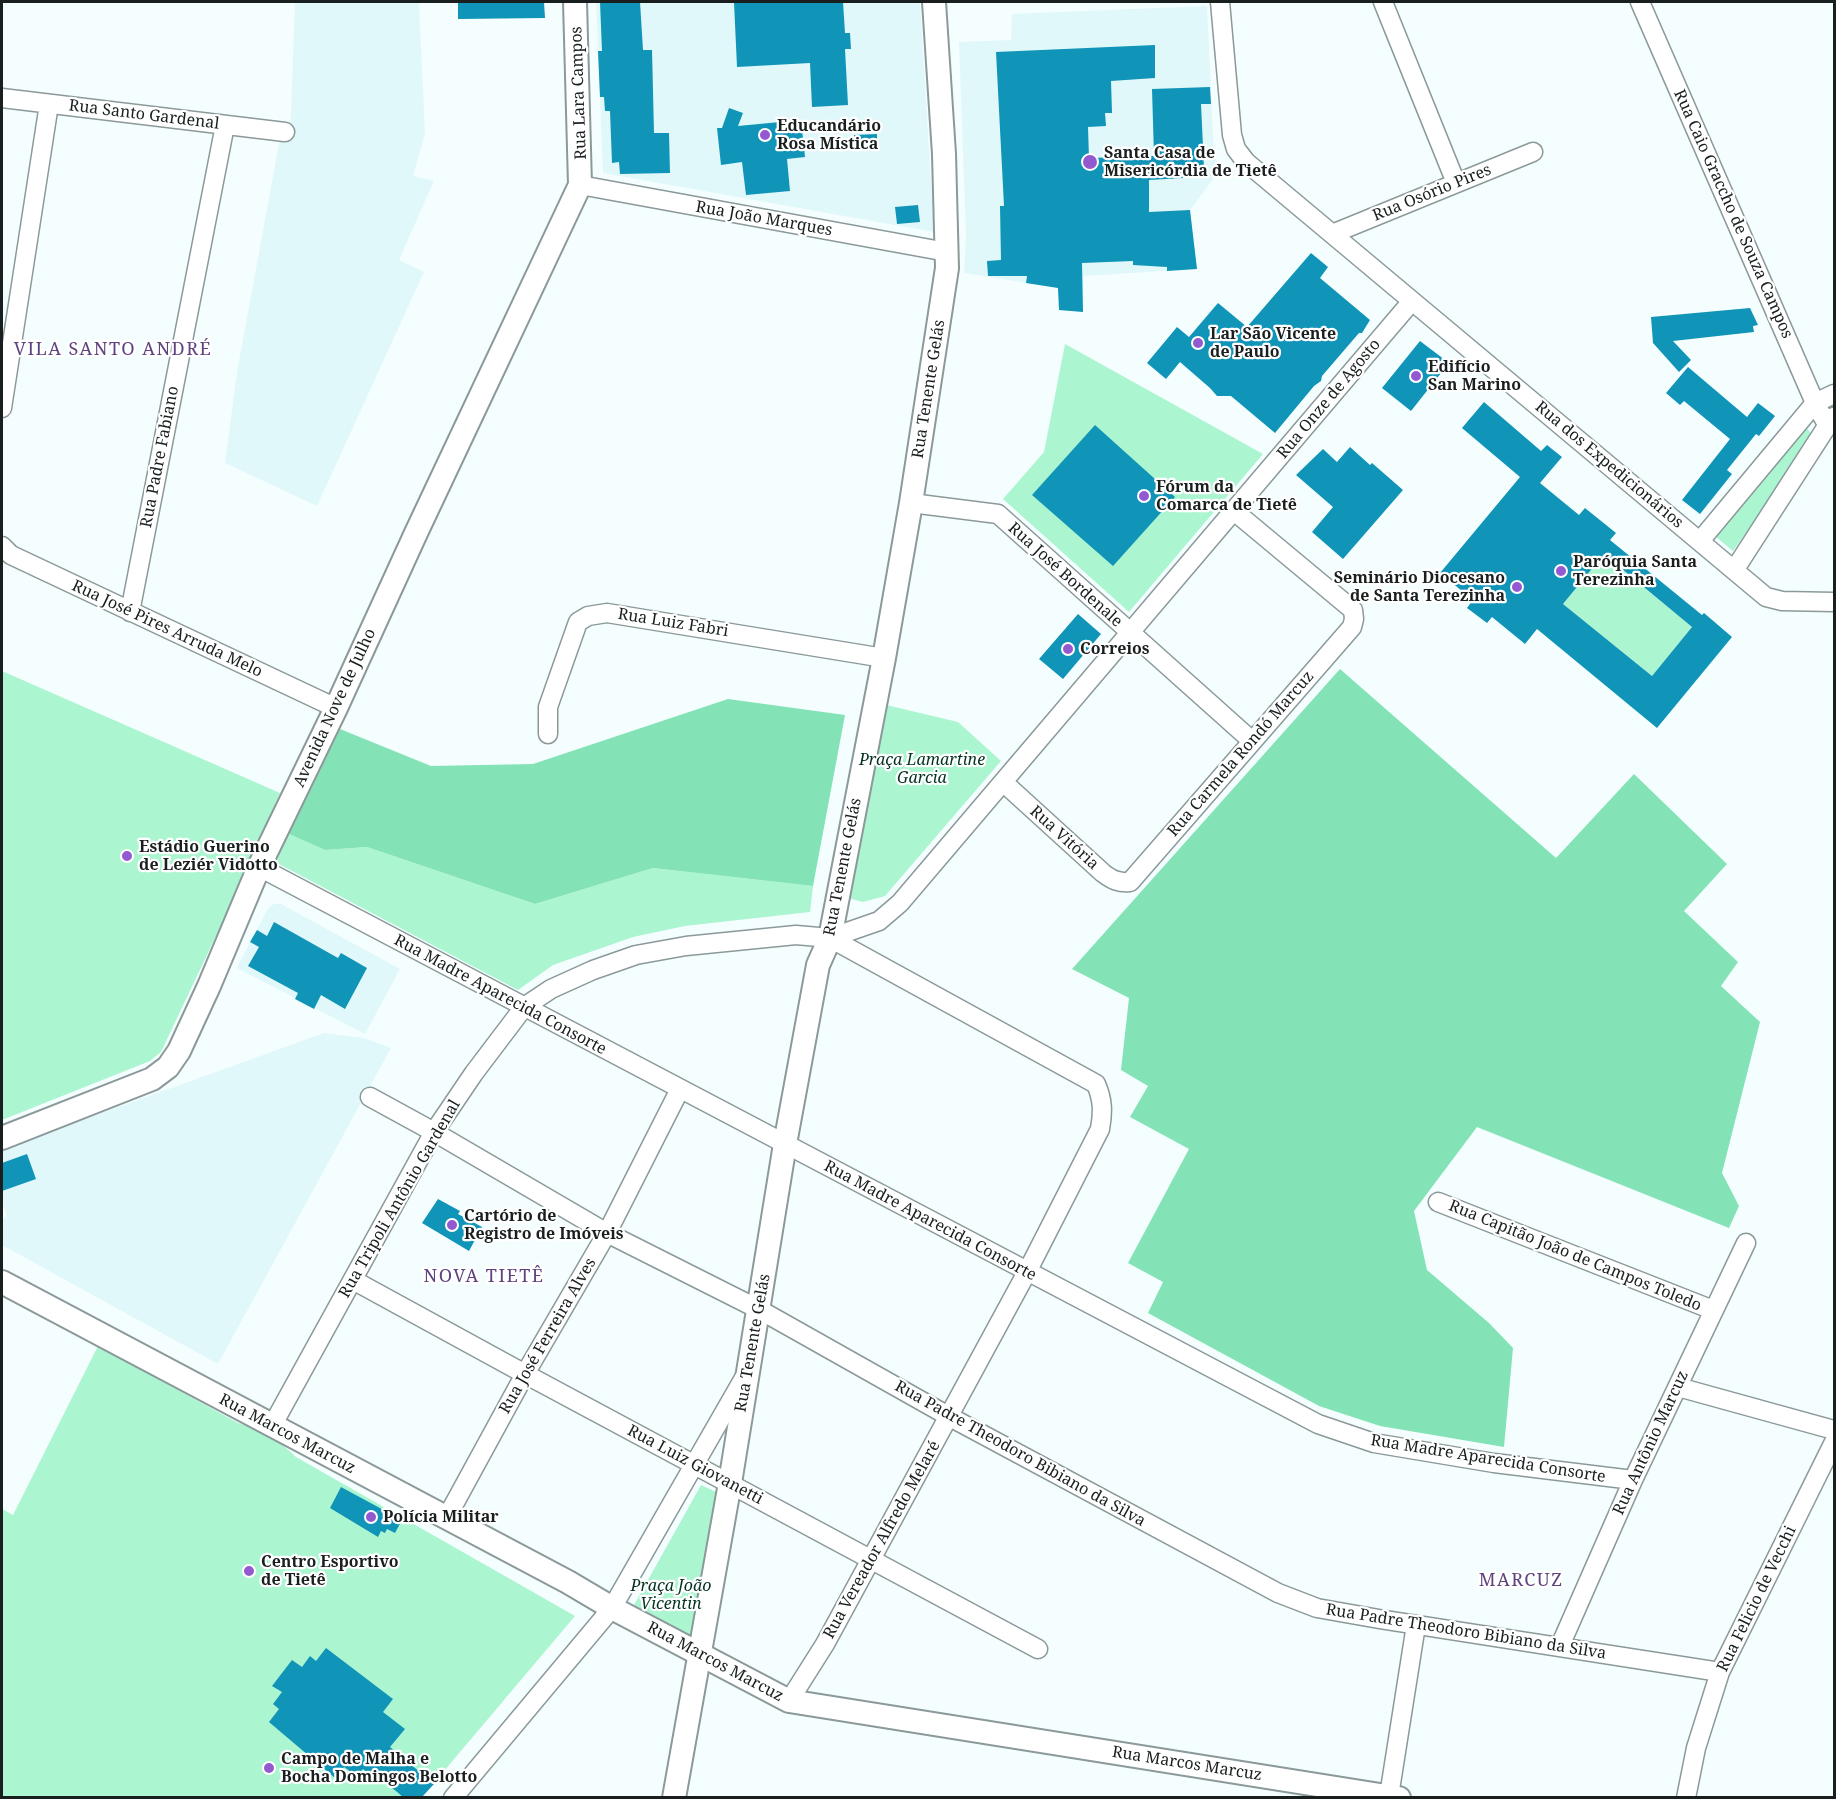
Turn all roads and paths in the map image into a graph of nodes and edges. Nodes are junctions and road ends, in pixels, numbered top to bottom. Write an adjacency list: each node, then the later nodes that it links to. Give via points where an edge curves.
1 (575, 2): 12 (street, Rua Lara Campos)
2 (934, 2): 14 (street, Rua Tenente Gelás)
3 (1220, 2): 13 (street, Rua dos Expedicionários, via 1236,149 1246,162)
4 (1383, 2): 11 (street)
5 (1640, 2): 17 (street, Rua Caio Graccho de Souza Campos)
6 (2, 98): 7 (street, Rua Santo Gardenal)
7 (49, 104): 8 (street, Rua Santo Gardenal); 18 (street)
8 (225, 125): 9 (street, Rua Santo Gardenal); 26 (street, Rua Padre Fabiano)
9 (285, 132)
10 (1533, 152): 11 (street, Rua Osório Pires)
11 (1456, 183): 13 (street, Rua Osório Pires)
12 (580, 185): 14 (street, Rua João Marques); 29 (street, Avenida Nove de Julho)
13 (1332, 234): 15 (street, Rua dos Expedicionários)
14 (947, 252): 20 (street, Rua Tenente Gelás)
15 (1412, 301): 21 (street, Rua Onze de Agosto); 22 (street, Rua dos Expedicionários)
16 (1834, 394): 17 (street)
17 (1815, 403): 19 (street, Rua Caio Graccho de Souza Campos); 22 (street)
18 (2, 408)
19 (1831, 419): 24 (street)
20 (911, 503): 27 (street, Rua José Bordenale, via 998,514); 28 (street, Rua Tenente Gelás)
21 (1234, 511): 27 (street, Rua Onze de Agosto); 31 (street, Rua Carmela Rondó Marcuz, via 1353,610 1354,619 1352,627)
22 (1700, 541): 24 (street, Rua dos Expedicionários)
23 (2, 546): 26 (street, Rua José Pires Arruda Melo, via 11,555)
24 (1735, 569): 25 (street, Rua dos Expedicionários, via 1766,597)
25 (1834, 602)
26 (130, 612): 29 (street, Rua José Pires Arruda Melo)
27 (1130, 632): 31 (street, Rua José Bordenale); 32 (street, Rua Onze de Agosto)
28 (884, 658): 30 (street, Rua Luiz Fabri, via 607,613 588,616 578,622 548,707); 35 (street, Rua Tenente Gelás)
29 (336, 708): 33 (street, Avenida Nove de Julho)
30 (548, 734)
31 (1252, 741): 34 (street, Rua Carmela Rondó Marcuz)
32 (1003, 782): 34 (street, Rua Vitória, via 1103,873 1112,880); 35 (street, Rua Onze de Agosto, via 900,903 879,921)
33 (259, 867): 36 (street, Rua Madre Aparecida Consorte); 40 (street, Avenida Nove de Julho, via 209,986 168,1067 121,1092)
34 (1130, 882)
35 (830, 938): 36 (street, Rua Tripoli Antônio Gardenal, via 796,935 636,955 551,989); 41 (street, Rua Tenente Gelás, via 818,964); 45 (street, Rua Vereador Alfredo Melaré, via 1096,1084 1102,1098 1100,1128)
36 (524, 1007): 37 (street, Rua Madre Aparecida Consorte); 39 (street, Rua Tripoli Antônio Gardenal)
37 (680, 1089): 41 (street, Rua Madre Aparecida Consorte); 43 (street, Rua José Ferreira Alves)
38 (370, 1097): 39 (street, Rua Padre Theodoro Bibiano da Silva)
39 (434, 1132): 43 (street, Rua Padre Theodoro Bibiano da Silva); 46 (street, Rua Tripoli Antônio Gardenal)
40 (2, 1138)
41 (785, 1144): 45 (street, Rua Madre Aparecida Consorte); 48 (street, Rua Tenente Gelás)
42 (1438, 1202): 49 (street, Rua Capitão João de Campos Toledo)
43 (607, 1233): 48 (street, Rua Padre Theodoro Bibiano da Silva); 51 (street, Rua José Ferreira Alves)
44 (1746, 1242): 49 (street, Rua Antônio Marcuz)
45 (1027, 1272): 53 (street, Rua Vereador Alfredo Melaré); 58 (street, Rua Madre Aparecida Consorte, via 1318,1424 1374,1443)
46 (353, 1280): 51 (street, Rua Luiz Giovanetti); 54 (street, Rua Tripoli Antônio Gardenal)
47 (2, 1282): 54 (street, Rua Marcos Marcuz)
48 (760, 1310): 50 (street, Rua Tenente Gelás); 53 (street, Rua Padre Theodoro Bibiano da Silva)
49 (1713, 1310): 52 (street, Rua Antônio Marcuz)
50 (748, 1371): 57 (street); 59 (street, Rua Tenente Gelás)
51 (525, 1374): 57 (street, Rua Luiz Giovanetti); 60 (street, Rua José Ferreira Alves)
52 (1678, 1387): 55 (street); 58 (street, Rua Antônio Marcuz)
53 (950, 1417): 61 (street, Rua Vereador Alfredo Melaré); 63 (street, Rua Padre Theodoro Bibiano da Silva, via 1278,1593 1317,1608)
54 (272, 1426): 60 (street, Rua Marcos Marcuz)
55 (1834, 1430)
56 (1834, 1442): 67 (street, Rua Felicio de Vecchi)
57 (694, 1465): 59 (street, Rua Luiz Giovanetti); 62 (street)
58 (1633, 1480): 64 (street, Rua Antônio Marcuz)
59 (730, 1483): 61 (street, Rua Luiz Giovanetti); 66 (street, Rua Tenente Gelás)
60 (447, 1517): 62 (street, Rua Marcos Marcuz)
61 (872, 1559): 65 (street, Rua Luiz Giovanetti); 68 (street, Rua Vereador Alfredo Melaré)
62 (612, 1608): 66 (street, Rua Marcos Marcuz); 69 (street)
63 (1416, 1625): 64 (street, Rua Padre Theodoro Bibiano da Silva); 71 (street)
64 (1560, 1646): 67 (street, Rua Padre Theodoro Bibiano da Silva)
65 (1038, 1649)
66 (699, 1654): 68 (street, Rua Marcos Marcuz); 70 (street, Rua Tenente Gelás)
67 (1720, 1672): 72 (street, Rua Felicio de Vecchi, via 1696,1748)
68 (789, 1701): 71 (street, Rua Marcos Marcuz)
69 (453, 1797)
70 (674, 1797)
71 (1394, 1797)
72 (1686, 1797)

